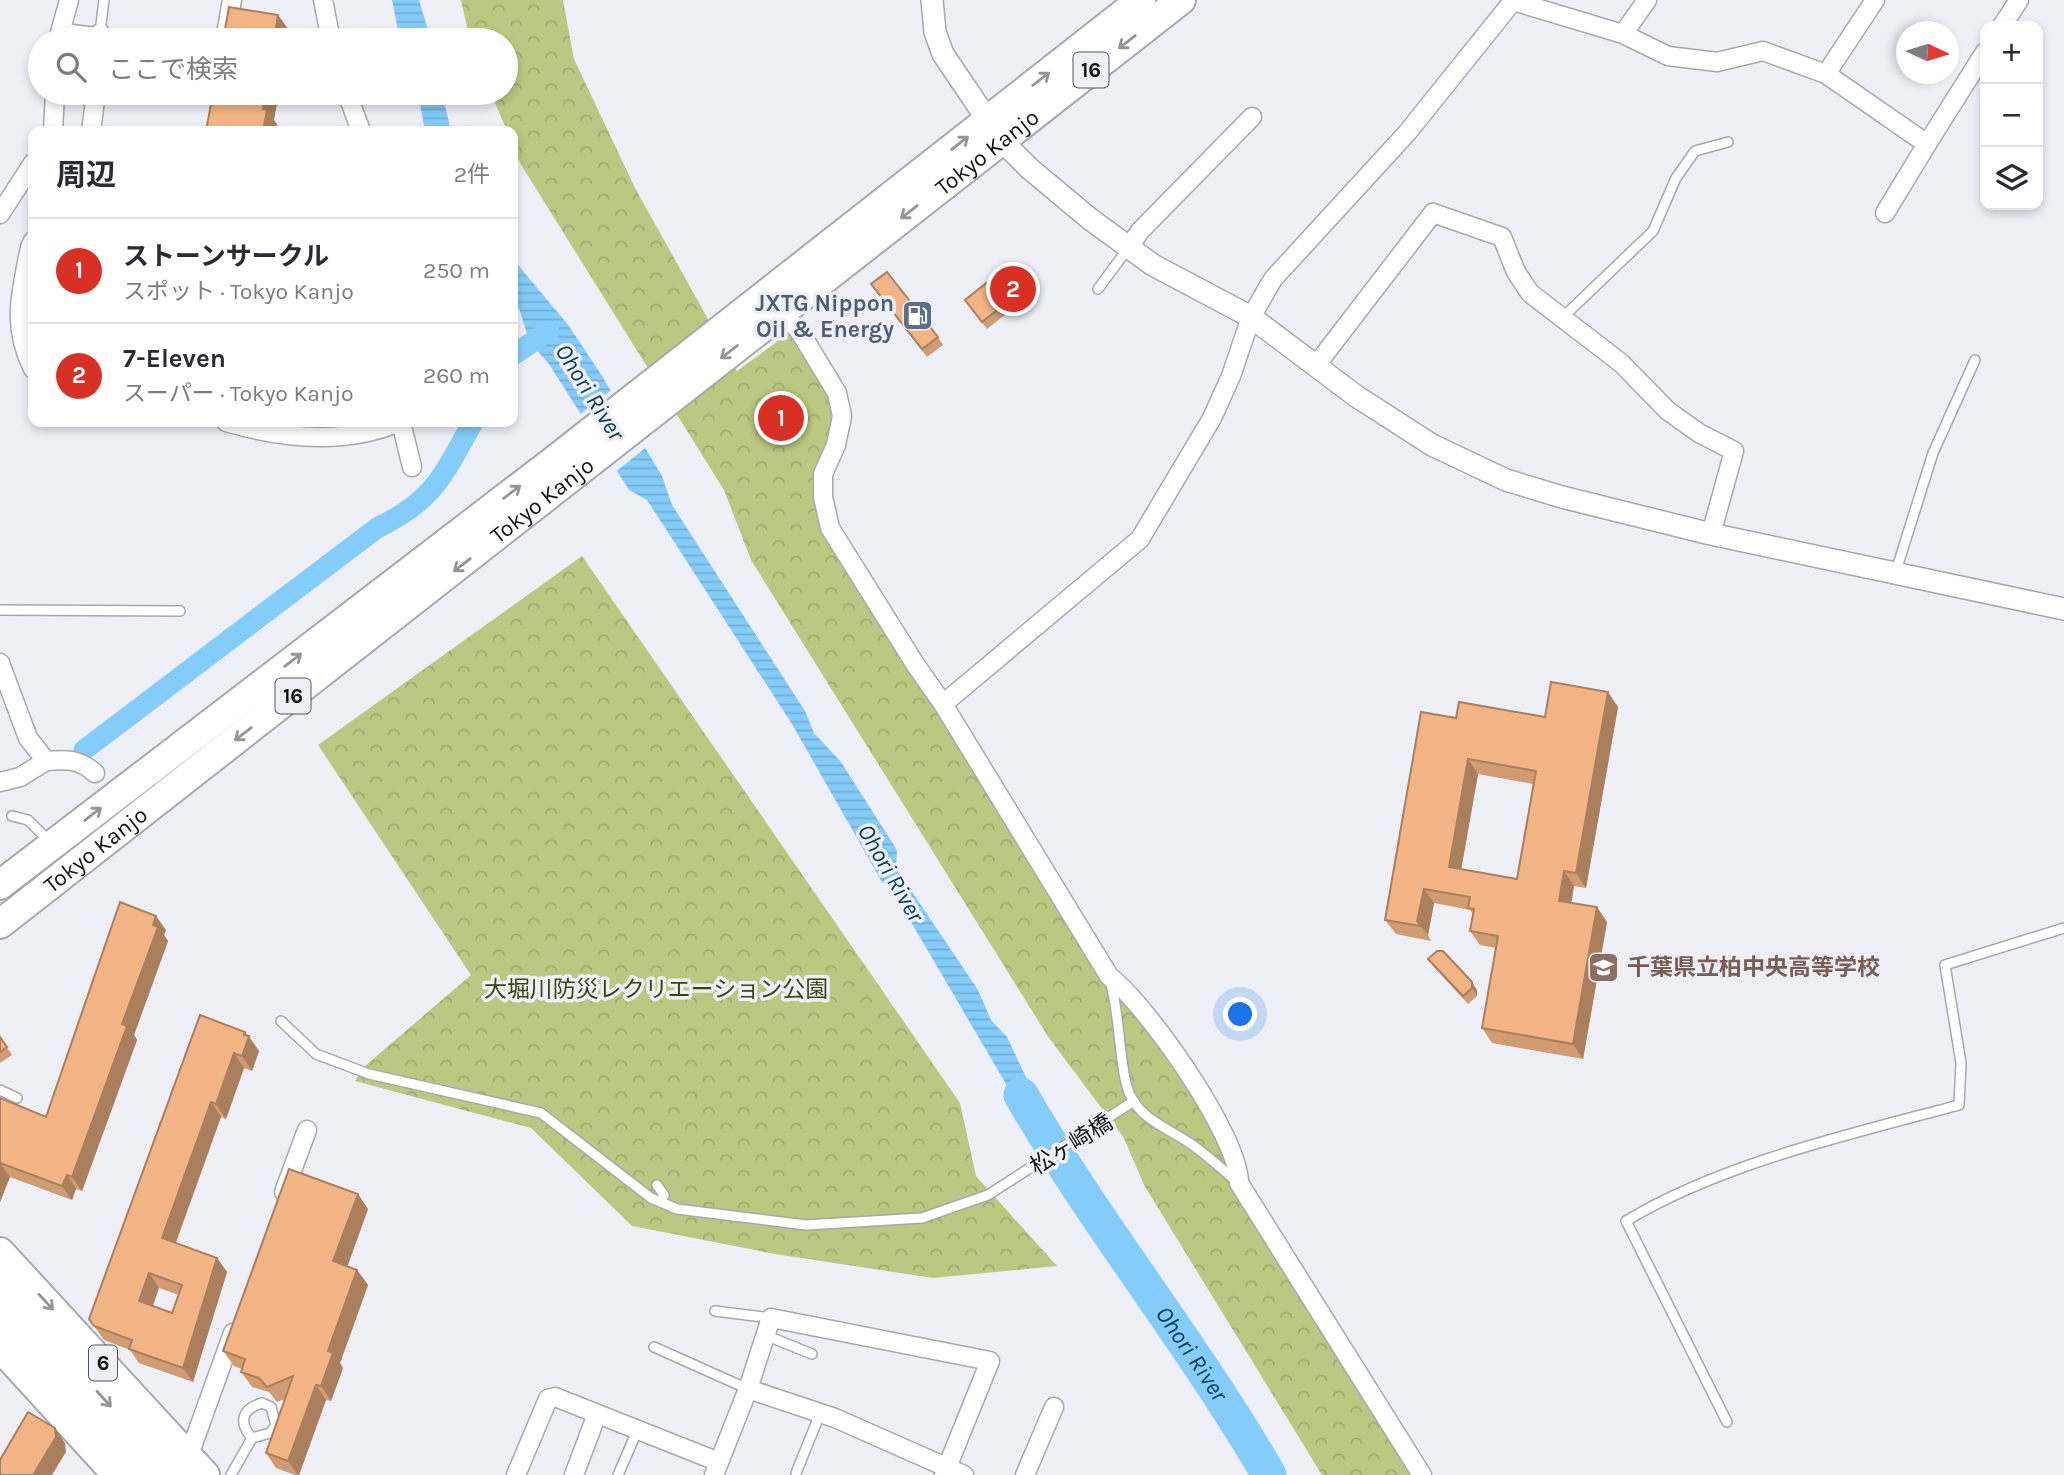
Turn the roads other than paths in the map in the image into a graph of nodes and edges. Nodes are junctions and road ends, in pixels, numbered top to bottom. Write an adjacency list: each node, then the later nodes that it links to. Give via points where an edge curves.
1 (69, 0): 12 (street)
2 (104, 0): 13 (lane)
3 (232, 0): 14 (street)
4 (323, 0): 15 (street)
5 (932, 0): 26 (street, via 934,33 943,54)
6 (1141, 0): 26 (highway, Tokyo Kanjo / 16, one-way to 6)
7 (1181, 0): 26 (highway, Tokyo Kanjo / 16, one-way to 26)
8 (1647, 0): 16 (street)
9 (1875, 0): 18 (street)
10 (2019, 0): 11 (street)
11 (2005, 21)
12 (60, 28)
13 (101, 28)
14 (227, 28)
15 (329, 28)
16 (1623, 34): 18 (street, via 1668,56 1717,62 1763,51); 36 (street, via 1513,1 1407,133 1273,279)
17 (1980, 60): 28 (street)
18 (1826, 74): 28 (street)
19 (54, 105): 23 (street)
20 (94, 105): 24 (street)
21 (351, 105): 25 (street)
22 (1252, 117): 32 (street)
23 (52, 126)
24 (92, 126)
25 (359, 126)
26 (994, 130): 32 (street, via 1040,177); 35 (highway, Tokyo Kanjo / 16, one-way to 35); 41 (highway, Tokyo Kanjo / 16, one-way to 26)
27 (1728, 142): 37 (lane, via 1695,151 1676,178 1654,231)
28 (1927, 144): 30 (street)
29 (28, 171): 31 (street)
30 (1885, 213)
31 (0, 214)
32 (1129, 247): 34 (lane); 36 (street, via 1153,265)
33 (28, 261): 38 (street, via 18,326)
34 (1098, 289)
35 (782, 312): 41 (highway, Tokyo Kanjo / 16, one-way to 41); 53 (street, via 800,332 837,393 842,415 823,474 830,528)
36 (1251, 317): 40 (street); 53 (street, via 1212,418 1140,539)
37 (1561, 319): 40 (street, via 1530,293 1502,237 1433,213); 47 (street, via 1622,363 1668,411 1734,451)
38 (28, 359)
39 (1975, 360): 48 (lane, via 1933,453)
40 (1317, 364): 47 (street, via 1392,421 1506,480)
41 (662, 389): 46 (highway, Tokyo Kanjo / 16)
42 (243, 427): 43 (street, via 331,437)
43 (388, 427)
44 (401, 427): 45 (street)
45 (412, 467)
46 (565, 468): 58 (highway, Tokyo Kanjo / 16, one-way to 46); 60 (highway, Tokyo Kanjo / 16, one-way to 60)
47 (1711, 534): 48 (street)
48 (1896, 571): 49 (street)
49 (2064, 609)
50 (0, 610): 51 (lane)
51 (180, 611)
52 (0, 663): 54 (street, via 28,738)
53 (943, 704): 62 (street)
54 (46, 761): 55 (street, via 83,762); 56 (street)
55 (95, 774)
56 (0, 782)
57 (12, 816): 58 (lane, via 28,820)
58 (52, 845): 59 (highway, Tokyo Kanjo / 16)
59 (0, 885)
60 (0, 924)
61 (2064, 928): 85 (lane, via 1945,965 1961,1062 1959,1105 1791,1151 1656,1203 1626,1220)
62 (1109, 976): 66 (lane, via 1126,1084); 68 (street, via 1124,987 1171,1046 1235,1159)
63 (281, 1021): 70 (lane, via 316,1054 369,1074 541,1113)
64 (0, 1090): 65 (lane)
65 (17, 1098)
66 (1134, 1101): 68 (lane, via 1146,1118 1191,1144); 70 (lane, 松ヶ崎橋, via 988,1195 922,1217 806,1225 677,1209)
67 (307, 1130): 71 (street)
68 (1239, 1183): 101 (street)
69 (657, 1185): 70 (lane, via 664,1195)
70 (661, 1202)
71 (278, 1208)
72 (0, 1252): 88 (highway, 6, one-way to 88)
73 (0, 1285): 78 (highway, 6)
74 (715, 1311): 77 (lane)
75 (240, 1313): 88 (street, via 192,1444)
76 (0, 1317): 78 (highway, 6)
77 (768, 1327): 80 (lane); 81 (street); 90 (street, via 990,1362)
78 (23, 1341): 88 (highway, 6, one-way to 88); 92 (highway, 6); 93 (highway, 6)
79 (654, 1348): 81 (lane)
80 (812, 1354)
81 (748, 1389): 83 (street); 89 (street)
82 (1054, 1407): 100 (street)
83 (820, 1414): 90 (street); 91 (lane)
84 (597, 1415): 86 (street); 96 (street, via 555,1397 548,1399); 97 (street)
85 (1727, 1422)
86 (637, 1432): 89 (street); 98 (lane)
87 (252, 1438): 95 (lane)
88 (179, 1464): 94 (highway, 6)
89 (717, 1468)
90 (945, 1471): 99 (street)
91 (796, 1473)
92 (117, 1475)
93 (143, 1475)
94 (205, 1475)
95 (231, 1475)
96 (516, 1475)
97 (574, 1475)
98 (618, 1475)
99 (964, 1475)
100 (1025, 1475)
101 (1422, 1475)

